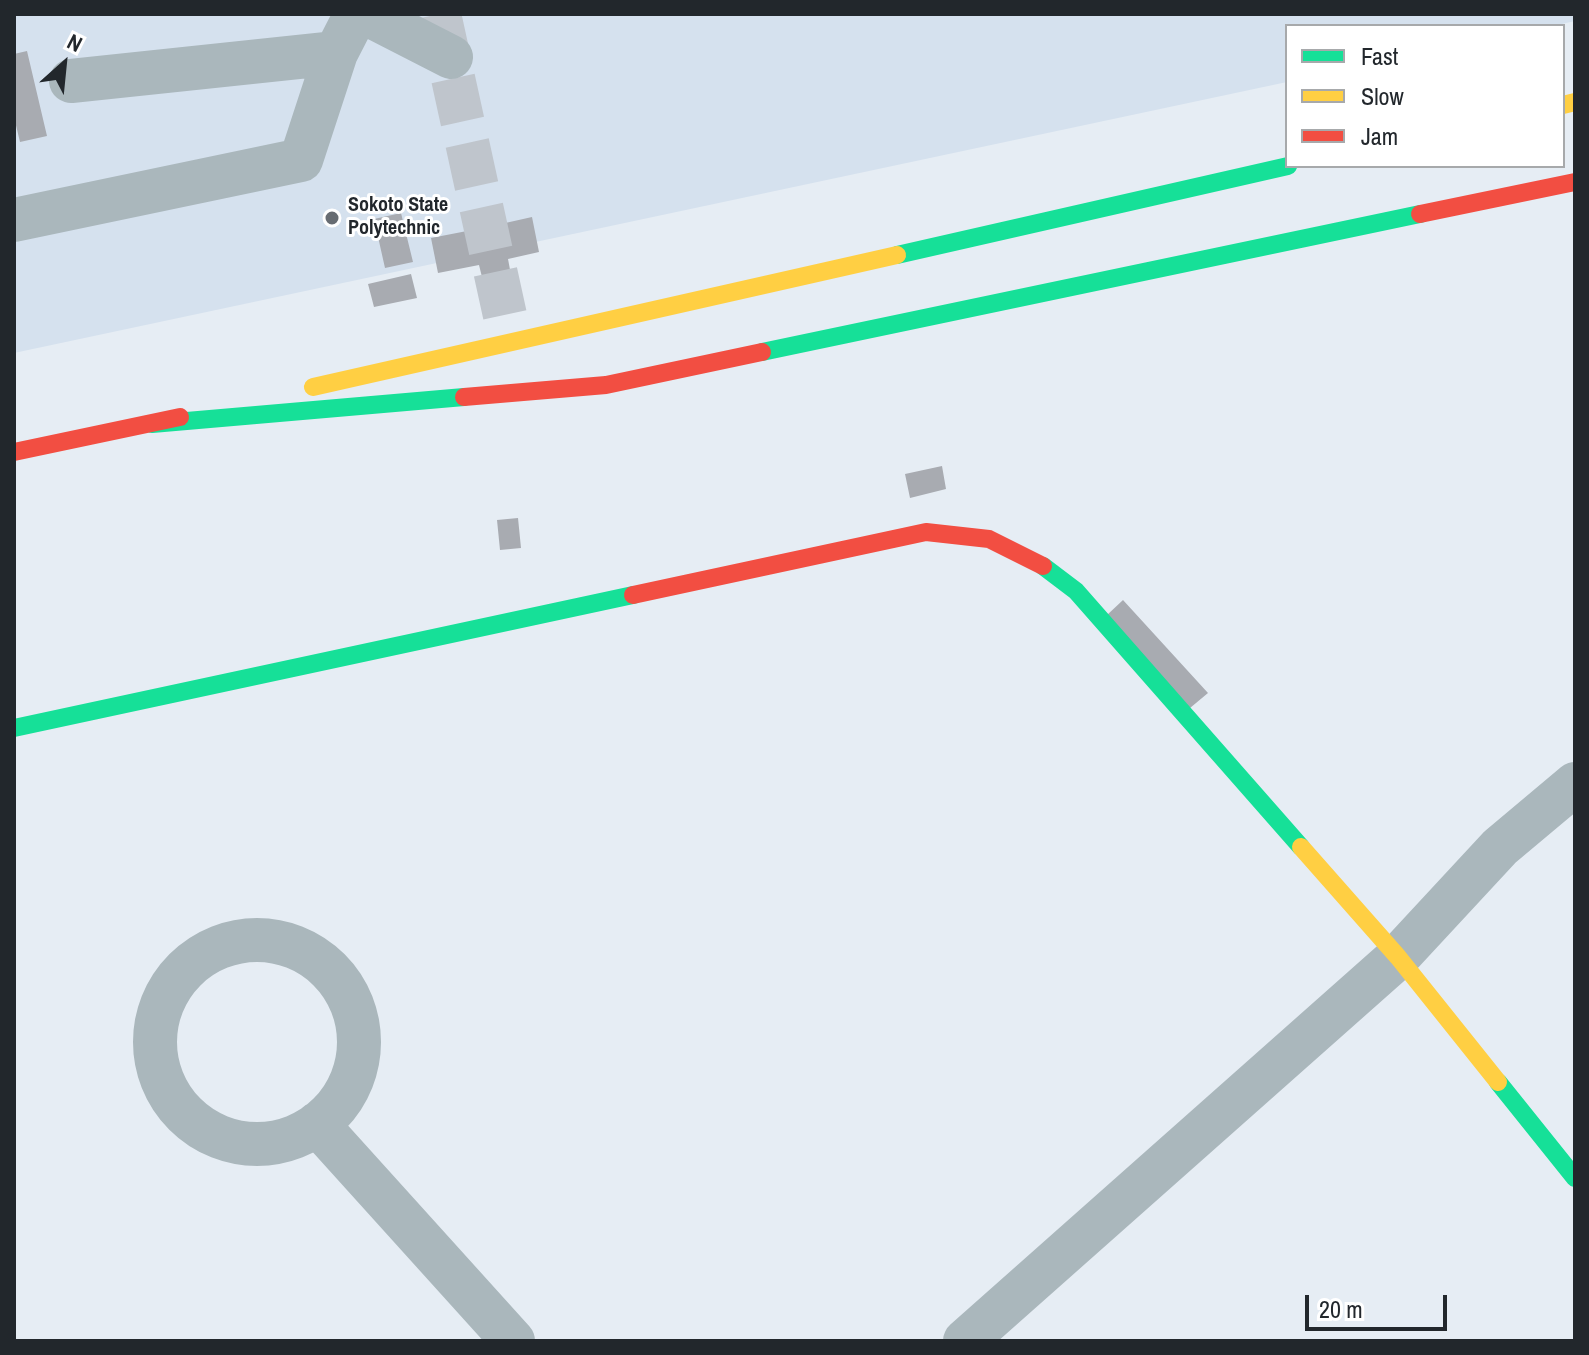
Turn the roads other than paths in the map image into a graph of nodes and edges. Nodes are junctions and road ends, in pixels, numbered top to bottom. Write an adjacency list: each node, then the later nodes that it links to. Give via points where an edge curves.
1 (356, 14): 3 (street)
2 (367, 14): 4 (street)
3 (336, 53): 5 (street); 8 (street, via 301,160)
4 (451, 57)
5 (71, 81)
6 (1285, 167): 9 (street)
7 (1575, 182): 9 (street, via 606,385)
8 (14, 220)
9 (152, 424): 10 (street)
10 (14, 452)
11 (14, 728): 13 (street, via 926,532 961,531 1019,549 1076,591)
12 (1575, 784): 13 (street, via 1500,847)
13 (1398, 957): 15 (street); 17 (street)
14 (317, 1124): 14 (street, via 337,1107 356,1072 360,1032 348,993 322,962 287,944 246,940 208,951 177,977 158,1012 155,1053 167,1091 193,1122 229,1141 268,1144); 16 (street)
15 (1575, 1178)
16 (513, 1341)
17 (965, 1341)

